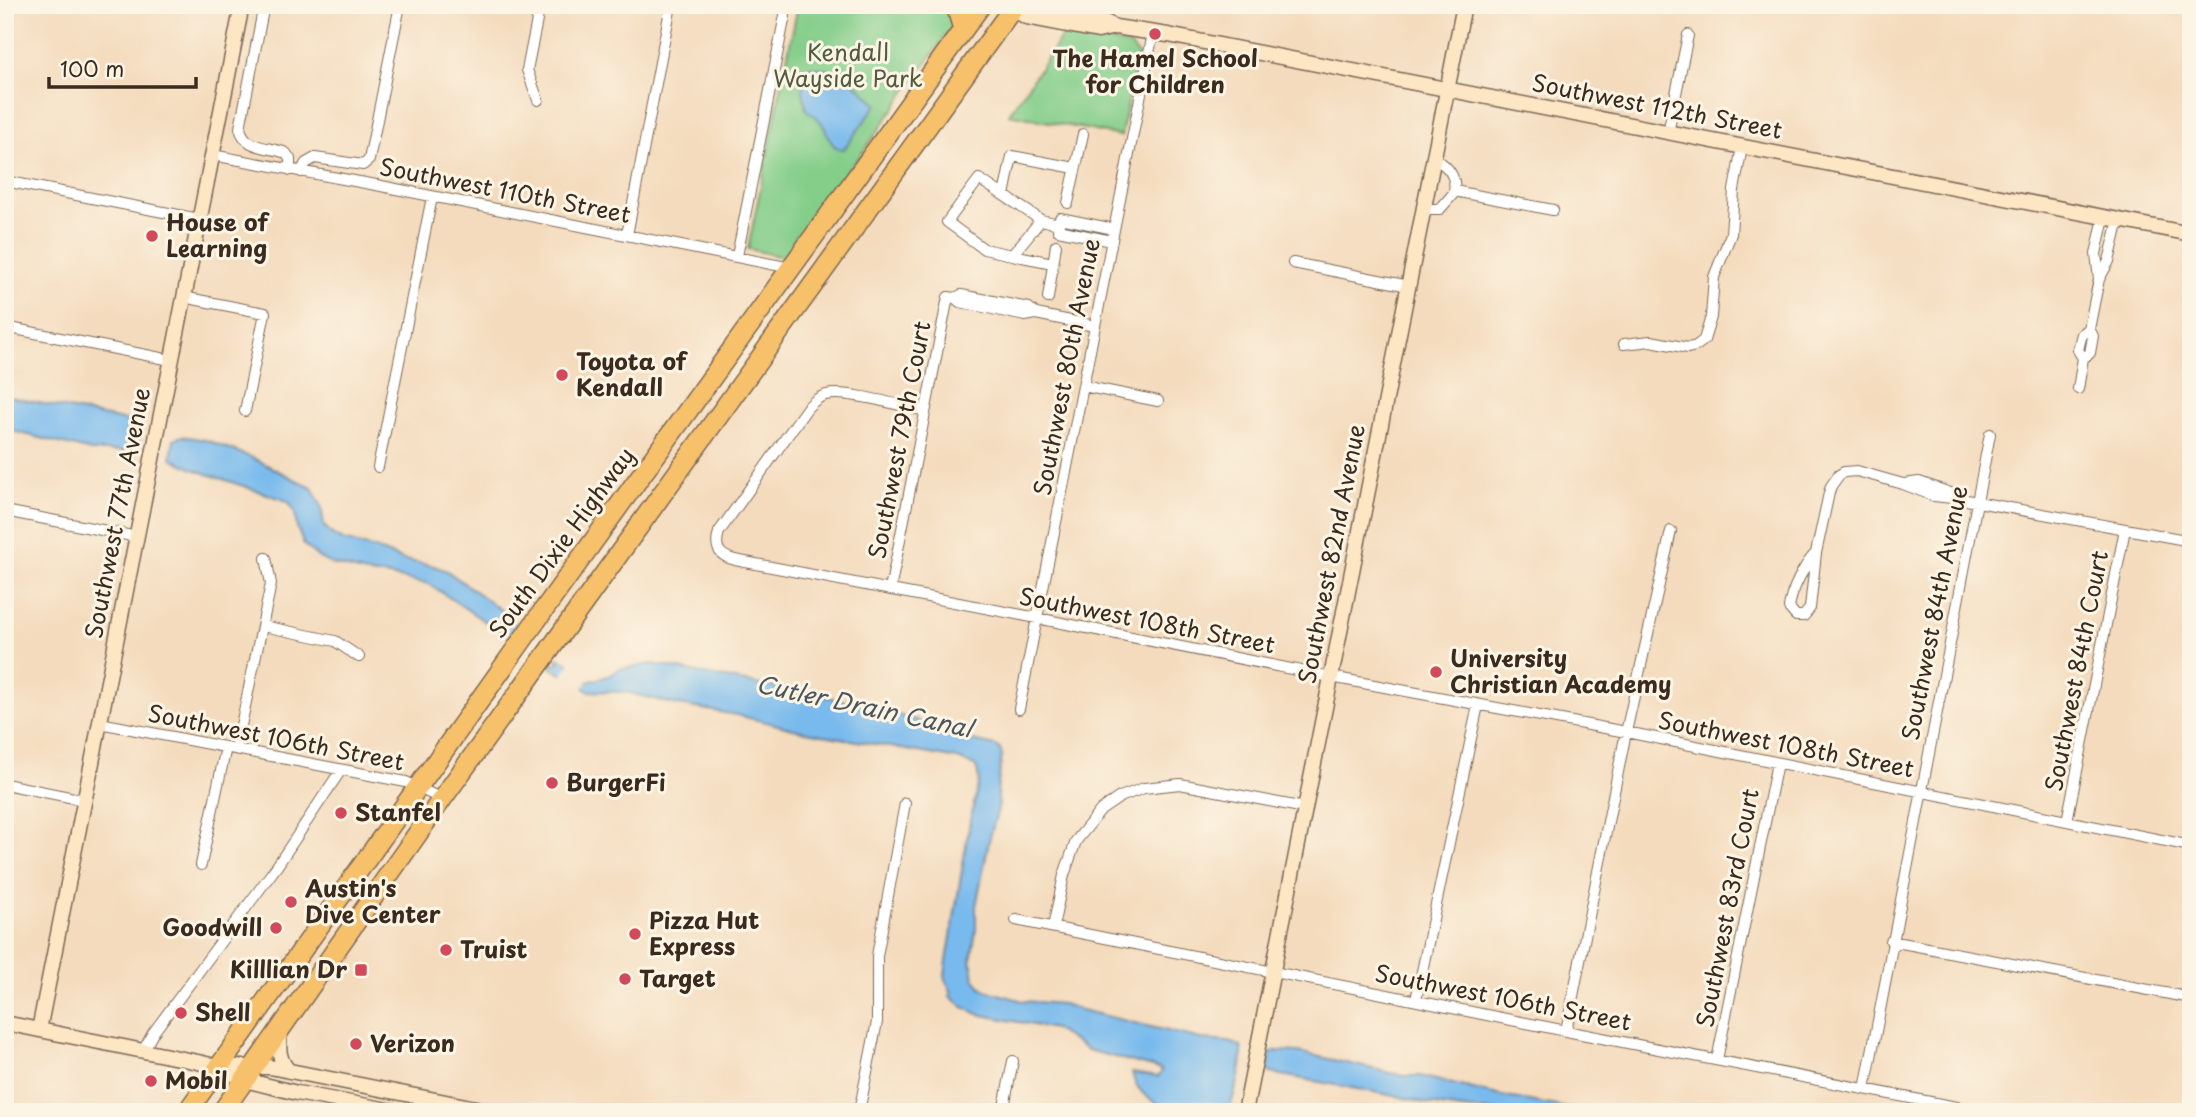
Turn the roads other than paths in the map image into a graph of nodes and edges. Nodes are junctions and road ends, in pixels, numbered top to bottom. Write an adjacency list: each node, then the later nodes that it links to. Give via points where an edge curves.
1 (242, 5): 19 (street, Southwest 77th Avenue)
2 (264, 5): 23 (street, via 240,128 248,142 282,151 290,159)
3 (400, 5): 21 (street, via 370,157 363,165)
4 (540, 5): 15 (street, via 527,70)
5 (671, 5): 39 (street)
6 (787, 5): 43 (street)
7 (953, 5): 11 (highway)
8 (981, 5): 11 (highway, South Dixie Highway)
9 (1464, 5): 14 (street, Southwest 82nd Avenue)
10 (1010, 6): 12 (street, Southwest 112th Street, via 1033,6); 47 (highway)
11 (963, 29): 46 (highway, South Dixie Highway)
12 (1153, 33): 14 (street, Southwest 112th Street); 37 (street, Southwest 80th Avenue)
13 (1688, 35): 16 (street)
14 (1447, 90): 16 (street, Southwest 112th Street); 20 (street, Southwest 82nd Avenue)
15 (538, 100)
16 (1668, 133): 18 (street, Southwest 112th Street)
17 (1083, 134): 22 (street)
18 (1742, 147): 33 (street, Southwest 112th Street); 54 (street, via 1731,234 1714,277 1706,336 1688,348 1651,341)
19 (212, 155): 23 (street, Southwest 110th Street); 34 (street, Southwest 77th Avenue)
20 (1434, 158): 27 (street, via 1450,170); 31 (street, Southwest 82nd Avenue)
21 (343, 162): 24 (street, via 315,158); 25 (street)
22 (1075, 168): 28 (street, via 1012,156); 30 (street)
23 (290, 170): 24 (street, Southwest 110th Street)
24 (301, 172): 25 (street, Southwest 110th Street)
25 (335, 178): 29 (street, Southwest 110th Street)
26 (5, 181): 34 (street)
27 (1454, 191): 31 (street, via 1440,209); 32 (street)
28 (1003, 195): 35 (street); 42 (street, via 979,179 947,222 984,249)
29 (432, 197): 39 (street, Southwest 110th Street); 62 (street)
30 (1068, 203)
31 (1423, 209): 49 (street, Southwest 82nd Avenue)
32 (1553, 210)
33 (2111, 218): 38 (street, Southwest 112th Street); 48 (street, via 2109,261); 48 (street, via 2096,254)
34 (199, 219): 50 (street, Southwest 77th Avenue)
35 (1041, 220): 36 (street); 42 (street)
36 (1059, 224): 37 (street); 40 (street)
37 (1114, 229): 40 (street, Southwest 80th Avenue)
38 (2191, 234)
39 (627, 235): 43 (street, Southwest 110th Street)
40 (1112, 241): 52 (street, Southwest 80th Avenue)
41 (1056, 246): 44 (street)
42 (1012, 255): 44 (street)
43 (737, 256): 46 (street, Southwest 110th Street)
44 (1053, 263): 51 (street)
45 (1293, 263): 49 (street)
46 (791, 268): 47 (highway); 84 (highway, South Dixie Highway)
47 (820, 275): 86 (highway)
48 (2099, 279): 57 (street, via 2089,329 2082,334 2078,350 2083,358)
49 (1409, 286): 75 (street, Southwest 82nd Avenue)
50 (183, 297): 55 (street, Southwest 77th Avenue); 59 (street, via 265,313)
51 (1048, 298)
52 (1095, 326): 56 (street, Southwest 80th Avenue); 60 (street, Southwest 79th Court, via 951,298)
53 (5, 327): 55 (street)
54 (1624, 344)
55 (171, 360): 67 (street, Southwest 77th Avenue)
56 (1083, 386): 58 (street); 72 (street, Southwest 80th Avenue)
57 (2078, 389)
58 (1158, 401)
59 (245, 411)
60 (925, 411): 71 (street, Southwest 79th Court); 71 (street, Southwest 108th Street, via 846,395 816,400 719,532 716,545 720,555 734,560)
61 (1990, 434): 63 (street, Southwest 84th Avenue)
62 (378, 467)
63 (1976, 502): 65 (street); 69 (street, via 1934,496 1857,471 1844,472 1831,486); 85 (street, Southwest 84th Avenue)
64 (5, 511): 67 (street)
65 (2125, 529): 68 (street); 90 (street, Southwest 84th Court)
66 (1671, 531): 79 (street)
67 (136, 537): 78 (street, Southwest 77th Avenue)
68 (2191, 541)
69 (1816, 553): 69 (street, via 1790,598 1789,608 1796,616 1804,616 1810,608)
70 (266, 558): 73 (street, via 271,584)
71 (890, 590): 72 (street, Southwest 108th Street)
72 (1037, 618): 75 (street, Southwest 108th Street); 77 (street, Southwest 80th Avenue)
73 (263, 626): 74 (street, via 335,641); 80 (street)
74 (359, 657)
75 (1331, 677): 76 (street, Southwest 108th Street); 89 (street, Southwest 82nd Avenue)
76 (1478, 705): 79 (street, Southwest 108th Street); 98 (street)
77 (1019, 709)
78 (100, 723): 80 (street, Southwest 106th Street); 87 (street, Southwest 77th Avenue)
79 (1626, 732): 81 (street, Southwest 108th Street); 102 (street)
80 (231, 748): 82 (street, Southwest 106th Street); 92 (street)
81 (1777, 763): 85 (street, Southwest 108th Street); 104 (street, Southwest 83rd Court)
82 (341, 770): 84 (street, Southwest 106th Street); 103 (street)
83 (5, 785): 87 (street)
84 (419, 786): 86 (street, Southwest 106th Street); 106 (highway, South Dixie Highway)
85 (1920, 792): 90 (street, Southwest 108th Street); 95 (street, Southwest 84th Avenue)
86 (442, 799): 100 (highway)
87 (84, 800): 101 (street, Southwest 77th Avenue)
88 (905, 803): 116 (street, via 877,956 877,1022)
89 (1305, 808): 94 (street, via 1187,784 1144,788 1120,797 1101,810 1076,841); 96 (street, Southwest 82nd Avenue)
90 (2067, 821): 91 (street, Southwest 108th Street)
91 (2191, 846)
92 (201, 865)
93 (1016, 920): 94 (street, Southwest 106th Street)
94 (1053, 927): 96 (street, Southwest 106th Street)
95 (1892, 941): 97 (street); 110 (street, Southwest 84th Avenue)
96 (1273, 971): 98 (street, Southwest 106th Street); 118 (street, Southwest 82nd Avenue)
97 (2191, 998)
98 (1416, 1000): 102 (street, Southwest 106th Street)
99 (5, 1023): 101 (street)
100 (280, 1028): 107 (street, via 279,1055); 108 (highway)
101 (39, 1030): 103 (street)
102 (1566, 1031): 104 (street, Southwest 106th Street)
103 (143, 1051): 106 (street)
104 (1717, 1060): 110 (street, Southwest 106th Street)
105 (1013, 1061): 117 (street)
106 (219, 1068): 108 (street); 112 (highway, South Dixie Highway)
107 (289, 1071): 108 (street); 109 (street)
108 (249, 1073): 111 (street); 113 (highway)
109 (340, 1080): 111 (street); 115 (street)
110 (1865, 1089): 119 (street, Southwest 106th Street)
111 (314, 1096): 114 (street)
112 (187, 1112)
113 (222, 1112)
114 (399, 1112)
115 (496, 1112)
116 (859, 1112)
117 (1003, 1112)
118 (1245, 1112)
119 (1982, 1112)

